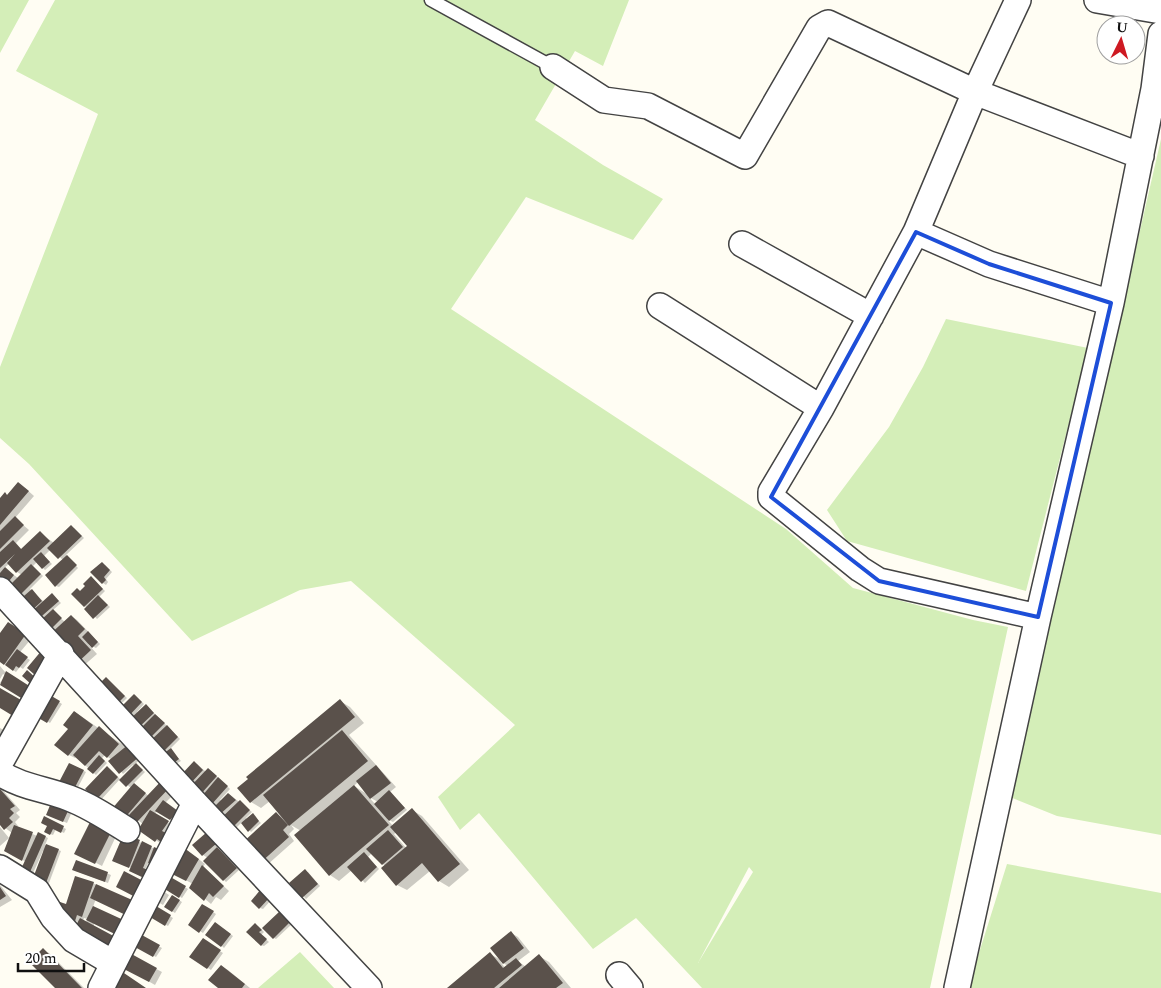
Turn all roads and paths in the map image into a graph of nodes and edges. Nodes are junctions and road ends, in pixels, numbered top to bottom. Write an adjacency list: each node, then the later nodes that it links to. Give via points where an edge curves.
1 (431, 0): 6 (lane)
2 (1018, 0): 7 (street)
3 (1097, 0): 4 (street)
4 (1161, 11)
5 (1161, 34): 8 (street)
6 (553, 67): 7 (street, via 587,92 604,100 648,106 740,166 819,28 828,23)
7 (975, 92): 8 (street); 9 (street)
8 (1141, 156): 11 (street)
9 (916, 232): 11 (street, via 989,264); 13 (street)
10 (742, 244): 13 (street)
11 (1111, 303): 16 (street)
12 (660, 306): 14 (street)
13 (871, 316): 14 (street)
14 (821, 408): 16 (street, via 771,497 879,581)
15 (5, 605): 17 (street)
16 (1038, 617): 26 (street)
17 (60, 654): 18 (street); 20 (street)
18 (0, 763)
19 (0, 773): 21 (street, via 19,784 87,805)
20 (195, 803): 23 (street); 25 (street)
21 (127, 830)
22 (0, 868): 23 (street, via 37,891 53,917 74,940)
23 (113, 963): 24 (street)
24 (101, 988)
25 (369, 988)
26 (957, 988)

